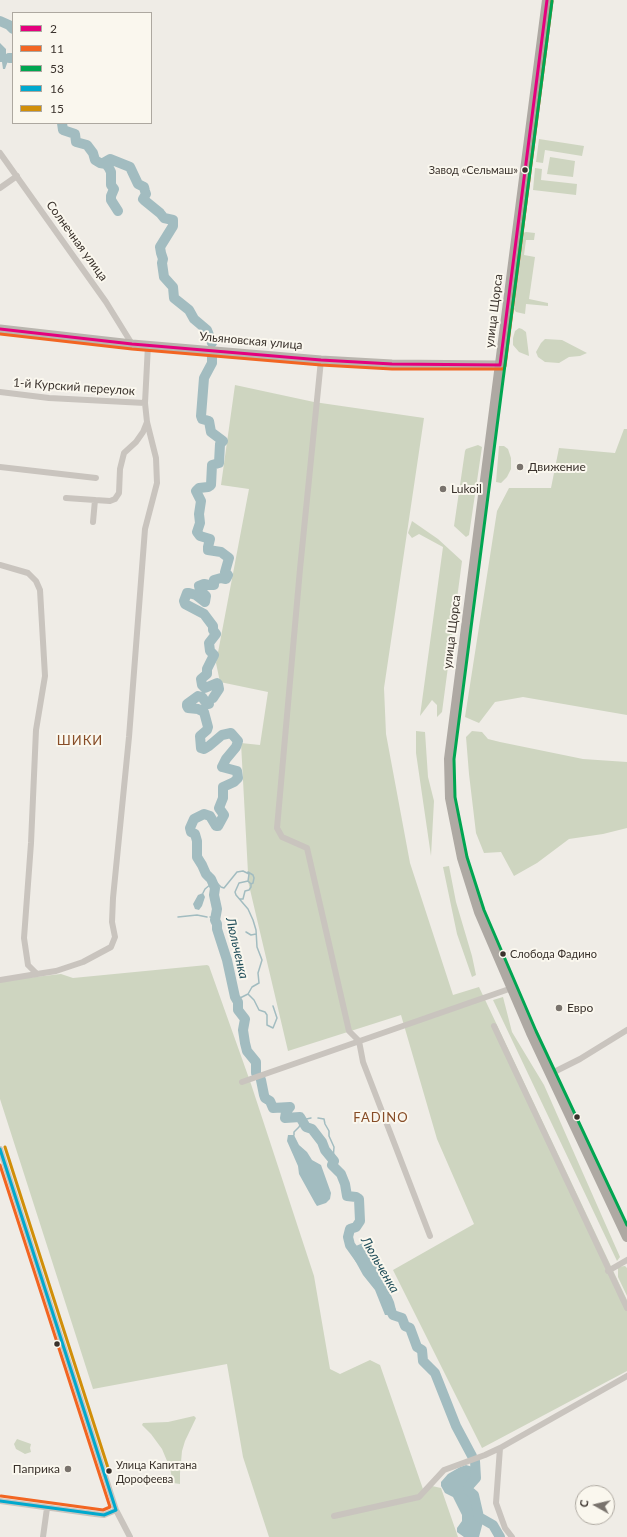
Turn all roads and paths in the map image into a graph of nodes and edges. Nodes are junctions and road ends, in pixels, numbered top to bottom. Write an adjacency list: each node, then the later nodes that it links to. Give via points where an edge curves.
1 (547, 0): 9 (main road, улица Щорса)
2 (0, 153): 3 (street, Солнечная улица)
3 (17, 176): 4 (street); 6 (street, Солнечная улица, via 106,302)
4 (0, 188)
5 (0, 329): 6 (main road, Ульяновская улица)
6 (132, 344): 7 (main road, Ульяновская улица)
7 (148, 345): 8 (main road, Ульяновская улица); 11 (street)
8 (321, 360): 9 (main road, Ульяновская улица, via 392,364); 24 (street, via 277,828 282,837 307,848 349,1031)
9 (500, 365): 21 (main road, улица Щорса, via 448,759 450,798 462,858 479,912)
10 (0, 392): 11 (street, 1-й Курский переулок, via 48,398)
11 (146, 403): 12 (street)
12 (147, 422): 16 (street, via 136,442 124,453 119,493 115,500); 19 (street, via 156,458 157,483 145,529 129,737 113,898 112,922 115,937 111,947 83,962)
13 (0, 467): 14 (street)
14 (96, 478)
15 (66, 498): 16 (street)
16 (95, 500): 17 (street)
17 (93, 522)
18 (0, 565): 19 (street, via 28,573 40,590 45,676 36,730 24,938 28,965)
19 (37, 974): 20 (street)
20 (0, 980)
21 (512, 988): 24 (street); 25 (main road, улица Щорса)
22 (494, 1026): 32 (street)
23 (627, 1030): 25 (street)
24 (359, 1041): 26 (street); 29 (street, via 363,1062)
25 (550, 1074): 30 (main road, улица Щорса)
26 (242, 1082)
27 (0, 1149): 28 (street)
28 (2, 1161): 38 (street)
29 (430, 1236)
30 (627, 1237)
31 (627, 1260): 32 (street)
32 (608, 1270): 33 (street)
33 (627, 1308)
34 (627, 1376): 35 (street)
35 (500, 1448): 39 (street, via 444,1470 419,1496); 42 (street, via 496,1503 505,1528)
36 (0, 1501): 37 (street)
37 (47, 1508): 38 (street, via 104,1515); 40 (street)
38 (116, 1510): 41 (street)
39 (334, 1516)
40 (43, 1537)
41 (130, 1537)
42 (512, 1537)

